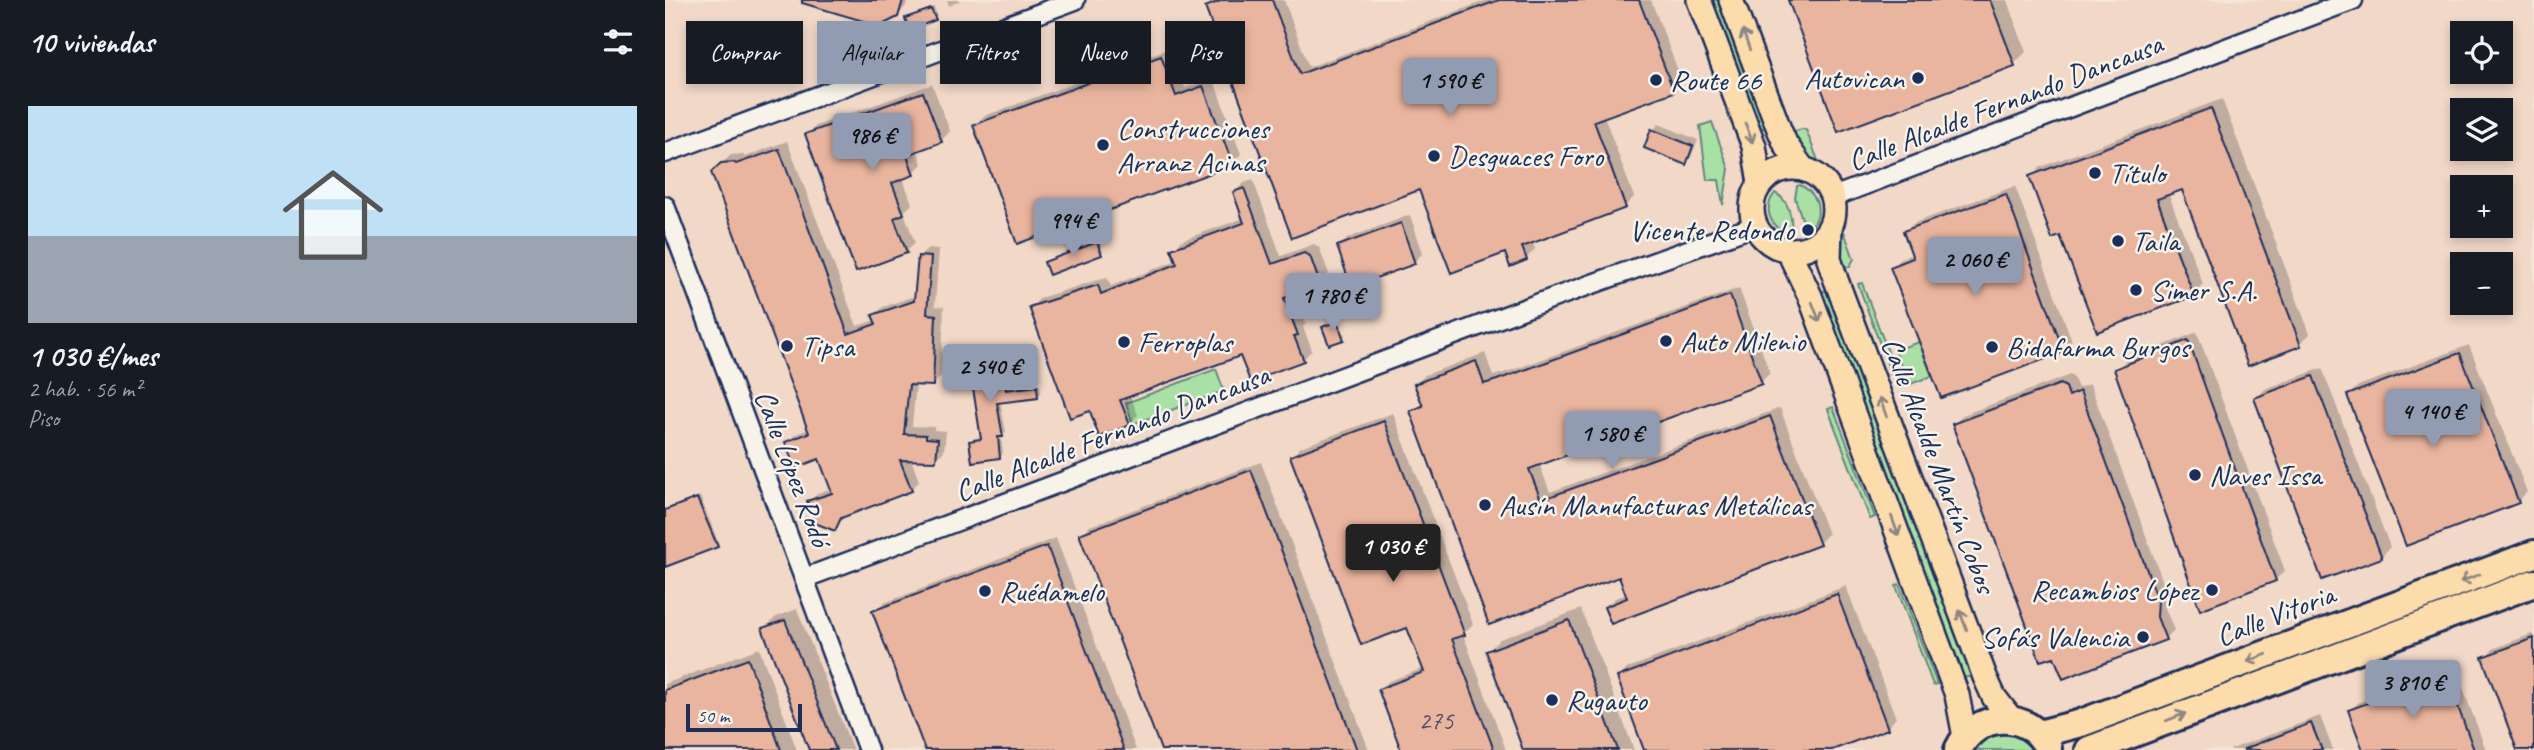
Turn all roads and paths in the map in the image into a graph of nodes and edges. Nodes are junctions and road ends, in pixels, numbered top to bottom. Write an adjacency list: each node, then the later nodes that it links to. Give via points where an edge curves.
1 (1075, 0): 5 (street)
2 (1699, 0): 7 (main road, one-way to 7, via 1754,146)
3 (1731, 0): 6 (main road, one-way to 3, via 1786,145)
4 (2353, 0): 8 (street, Calle Alcalde Fernando Dancausa)
5 (665, 153)
6 (1803, 169): 7 (main road, via 1779,170); 8 (main road, via 1823,180)
7 (1760, 184): 10 (main road, via 1752,204)
8 (1833, 197): 11 (main road)
9 (665, 206): 14 (street, Calle López Rodó)
10 (1755, 226): 12 (main road, via 1768,242); 14 (street, Calle Alcalde Fernando Dancausa)
11 (1830, 227): 12 (main road, via 1813,245); 16 (main road, Calle Alcalde Martín Cobos, one-way to 11, via 1985,677 1841,292 1829,259)
12 (1788, 250): 18 (main road, Calle Alcalde Martín Cobos, one-way to 18, via 1814,307 1957,695)
13 (2534, 554): 17 (highway, Calle Vitoria, one-way to 17, via 2081,723)
14 (805, 578): 19 (street, Calle López Rodó)
15 (2534, 583): 20 (highway, Calle Vitoria, one-way to 15)
16 (2011, 719): 17 (highway, via 2029,726); 18 (highway, via 1986,722)
17 (2043, 745): 18 (street, via 2004,727)
18 (1964, 746)
19 (868, 750)
20 (2089, 750)

